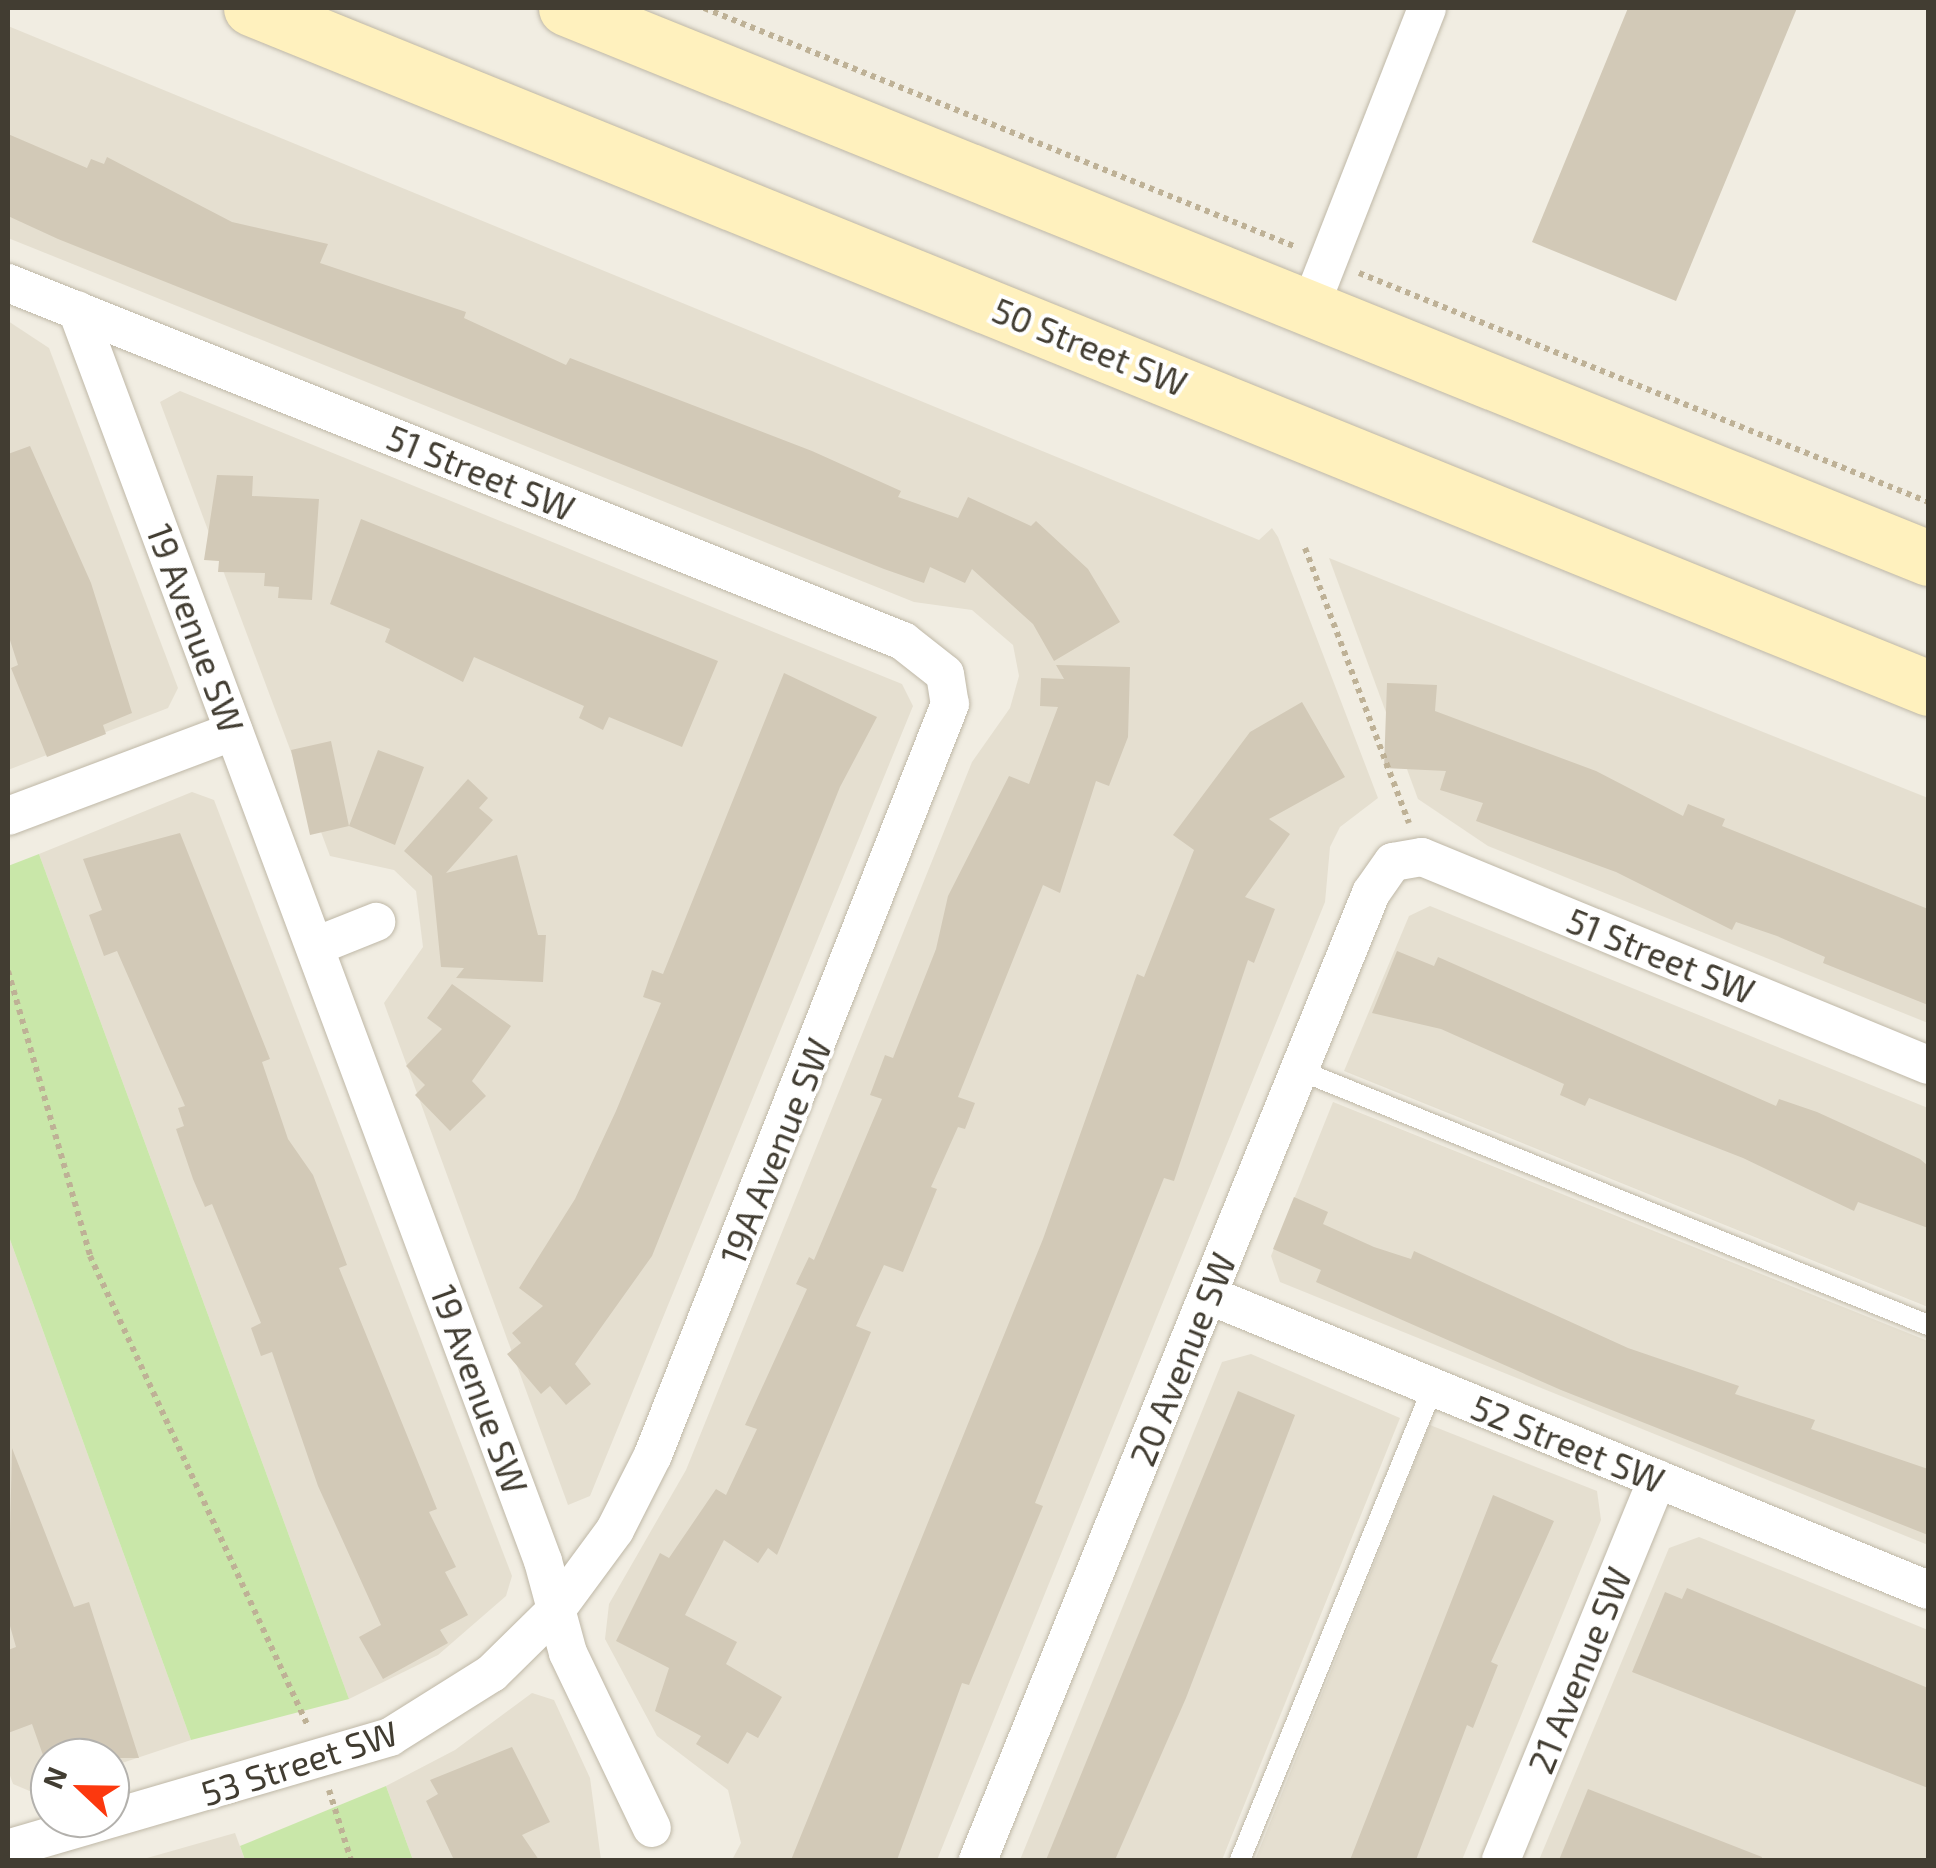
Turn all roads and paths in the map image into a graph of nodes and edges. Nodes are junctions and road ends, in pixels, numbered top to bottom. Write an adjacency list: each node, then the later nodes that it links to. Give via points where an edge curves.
1 (250, 8): 10 (main road, 50 Street SW)
2 (566, 8): 5 (main road)
3 (1427, 8): 5 (street)
4 (8, 283): 6 (street, 51 Street SW)
5 (1310, 307): 8 (main road)
6 (77, 310): 9 (street, 51 Street SW, via 903,641); 11 (street, 19 Avenue SW)
7 (1305, 548): 13 (path)
8 (1928, 558)
9 (945, 674): 24 (street, 19A Avenue SW, via 946,724 653,1455 615,1530)
10 (1928, 688)
11 (234, 731): 12 (street); 15 (street, 19 Avenue SW)
12 (8, 816)
13 (1407, 859): 17 (street, 51 Street SW); 18 (street, 20 Avenue SW, via 1371,894)
14 (376, 922): 15 (street)
15 (316, 946): 24 (street, 19 Avenue SW)
16 (8, 970): 25 (path, via 90,1256)
17 (1928, 1065)
18 (1300, 1070): 19 (street, 20 Avenue SW); 20 (lane)
19 (1208, 1295): 21 (street, 52 Street SW); 30 (street, 20 Avenue SW)
20 (1928, 1326)
21 (1433, 1387): 22 (street, 52 Street SW); 31 (lane)
22 (1658, 1479): 23 (street, 52 Street SW); 32 (street, 21 Avenue SW)
23 (1928, 1590)
24 (556, 1610): 27 (street, 19 Avenue SW, via 568,1653); 28 (street, 53 Street SW, via 492,1673 390,1736)
25 (310, 1732)
26 (328, 1787): 29 (path)
27 (652, 1828)
28 (8, 1849)
29 (351, 1860)
30 (978, 1860)
31 (1240, 1860)
32 (1501, 1860)

